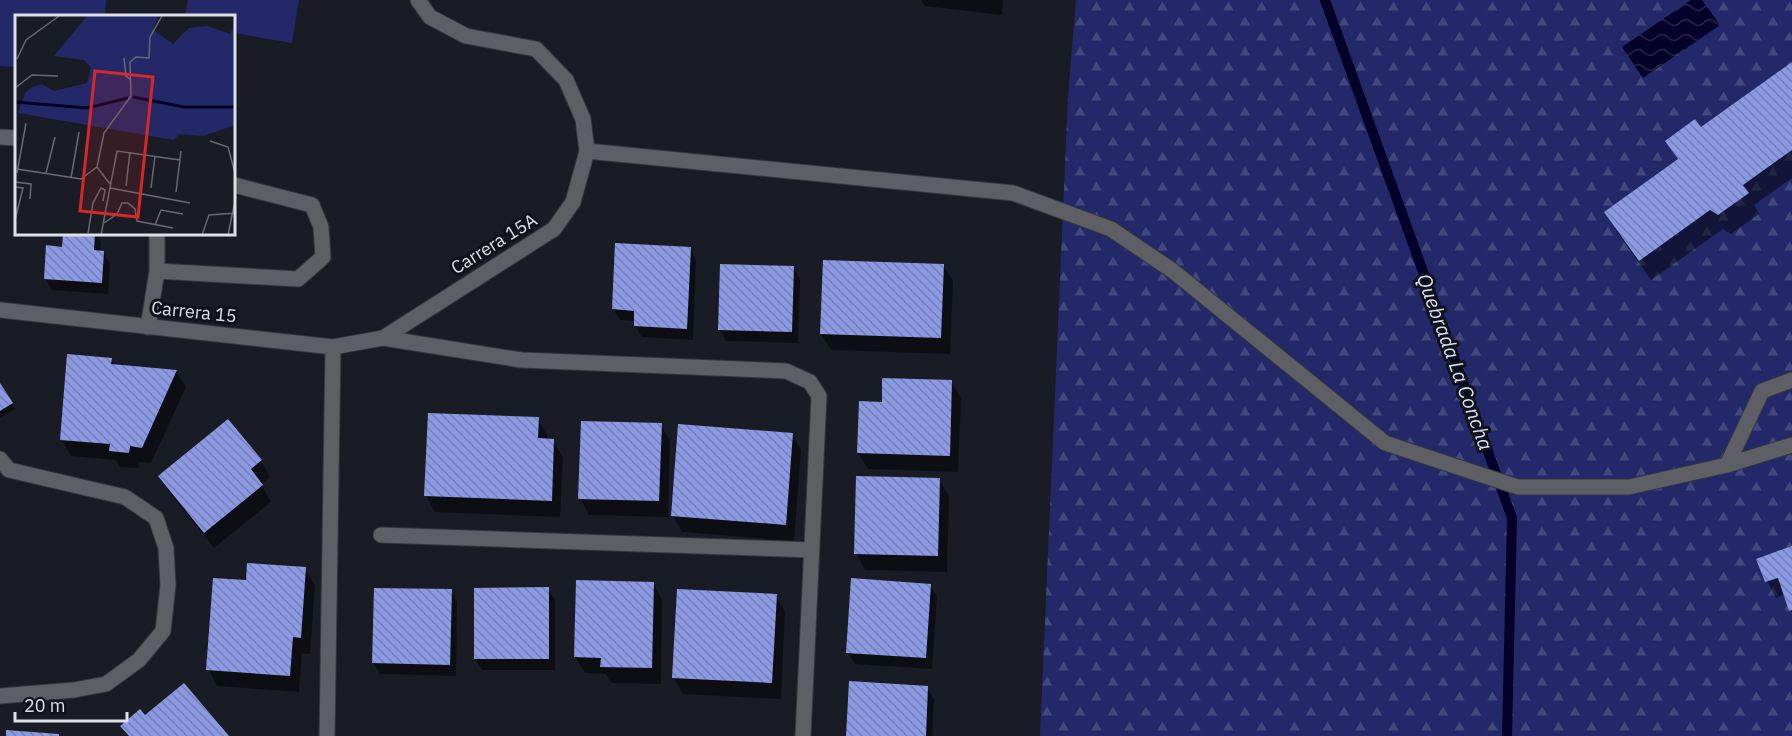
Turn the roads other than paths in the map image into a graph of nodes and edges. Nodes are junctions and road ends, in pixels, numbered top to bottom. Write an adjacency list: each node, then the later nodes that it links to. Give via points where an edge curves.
1 (418, 0): 4 (street, Carrera 15A, via 430,17 466,36 536,49 566,80 583,119)
2 (0, 137): 3 (street)
3 (15, 138)
4 (587, 151): 10 (street, Carrera 15A, via 573,202 554,229); 15 (street, via 1013,193 1120,235 1173,271 1385,443 1518,487 1629,487)
5 (236, 186): 7 (street, via 312,205 321,227 323,257 298,279)
6 (157, 236): 7 (street)
7 (157, 271): 9 (street)
8 (0, 310): 9 (street, Carrera 15)
9 (148, 327): 11 (street, Carrera 15)
10 (384, 338): 11 (street, Carrera 15); 17 (street, via 521,360 786,370 810,382 819,396)
11 (333, 346): 19 (street)
12 (1792, 380): 15 (street, via 1762,391)
13 (1792, 445): 15 (street)
14 (0, 459): 18 (street, via 9,470 125,497 156,518 166,548 168,585 163,632 139,660 106,684)
15 (1727, 465)
16 (381, 535): 17 (street)
17 (812, 550): 20 (street)
18 (0, 696)
19 (327, 736)
20 (803, 736)

